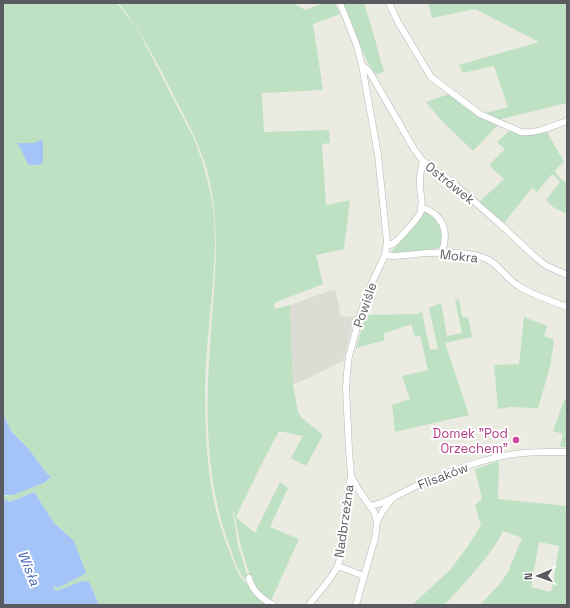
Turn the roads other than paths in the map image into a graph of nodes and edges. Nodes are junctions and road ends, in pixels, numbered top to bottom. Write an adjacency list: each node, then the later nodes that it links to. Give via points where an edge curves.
1 (340, 3): 3 (street, Powiśle)
2 (388, 3): 4 (street, via 431,77 480,114 528,133)
3 (362, 65): 5 (street, Ostrówek, via 369,71 414,150); 7 (street, Powiśle, via 381,175)
4 (567, 121)
5 (423, 161): 6 (street); 10 (street, Ostrówek, via 452,182 532,255 545,265)
6 (421, 207): 7 (street, via 414,222 393,244); 8 (street, via 433,212 442,223 445,236)
7 (387, 246): 9 (street, Powiśle)
8 (442, 252): 9 (street, Mokra); 11 (street, Mokra, via 475,256 493,262 517,285)
9 (385, 255): 13 (street, Powiśle, via 362,309 347,373)
10 (567, 275)
11 (567, 307)
12 (567, 452): 14 (street, Flisaków, via 513,454 486,460 418,486)
13 (351, 476): 15 (street, Powiśle); 17 (street, Nadbrzeżna, via 346,529)
14 (392, 499): 15 (street, Flisaków); 16 (street, Flisaków)
15 (370, 506): 16 (street, Powiśle)
16 (378, 522): 18 (street)
17 (338, 566): 18 (street); 21 (street, Nadbrzeżna)
18 (364, 576): 22 (street)
19 (249, 578): 20 (street, via 261,598)
20 (273, 605)
21 (309, 605)
22 (356, 605)

